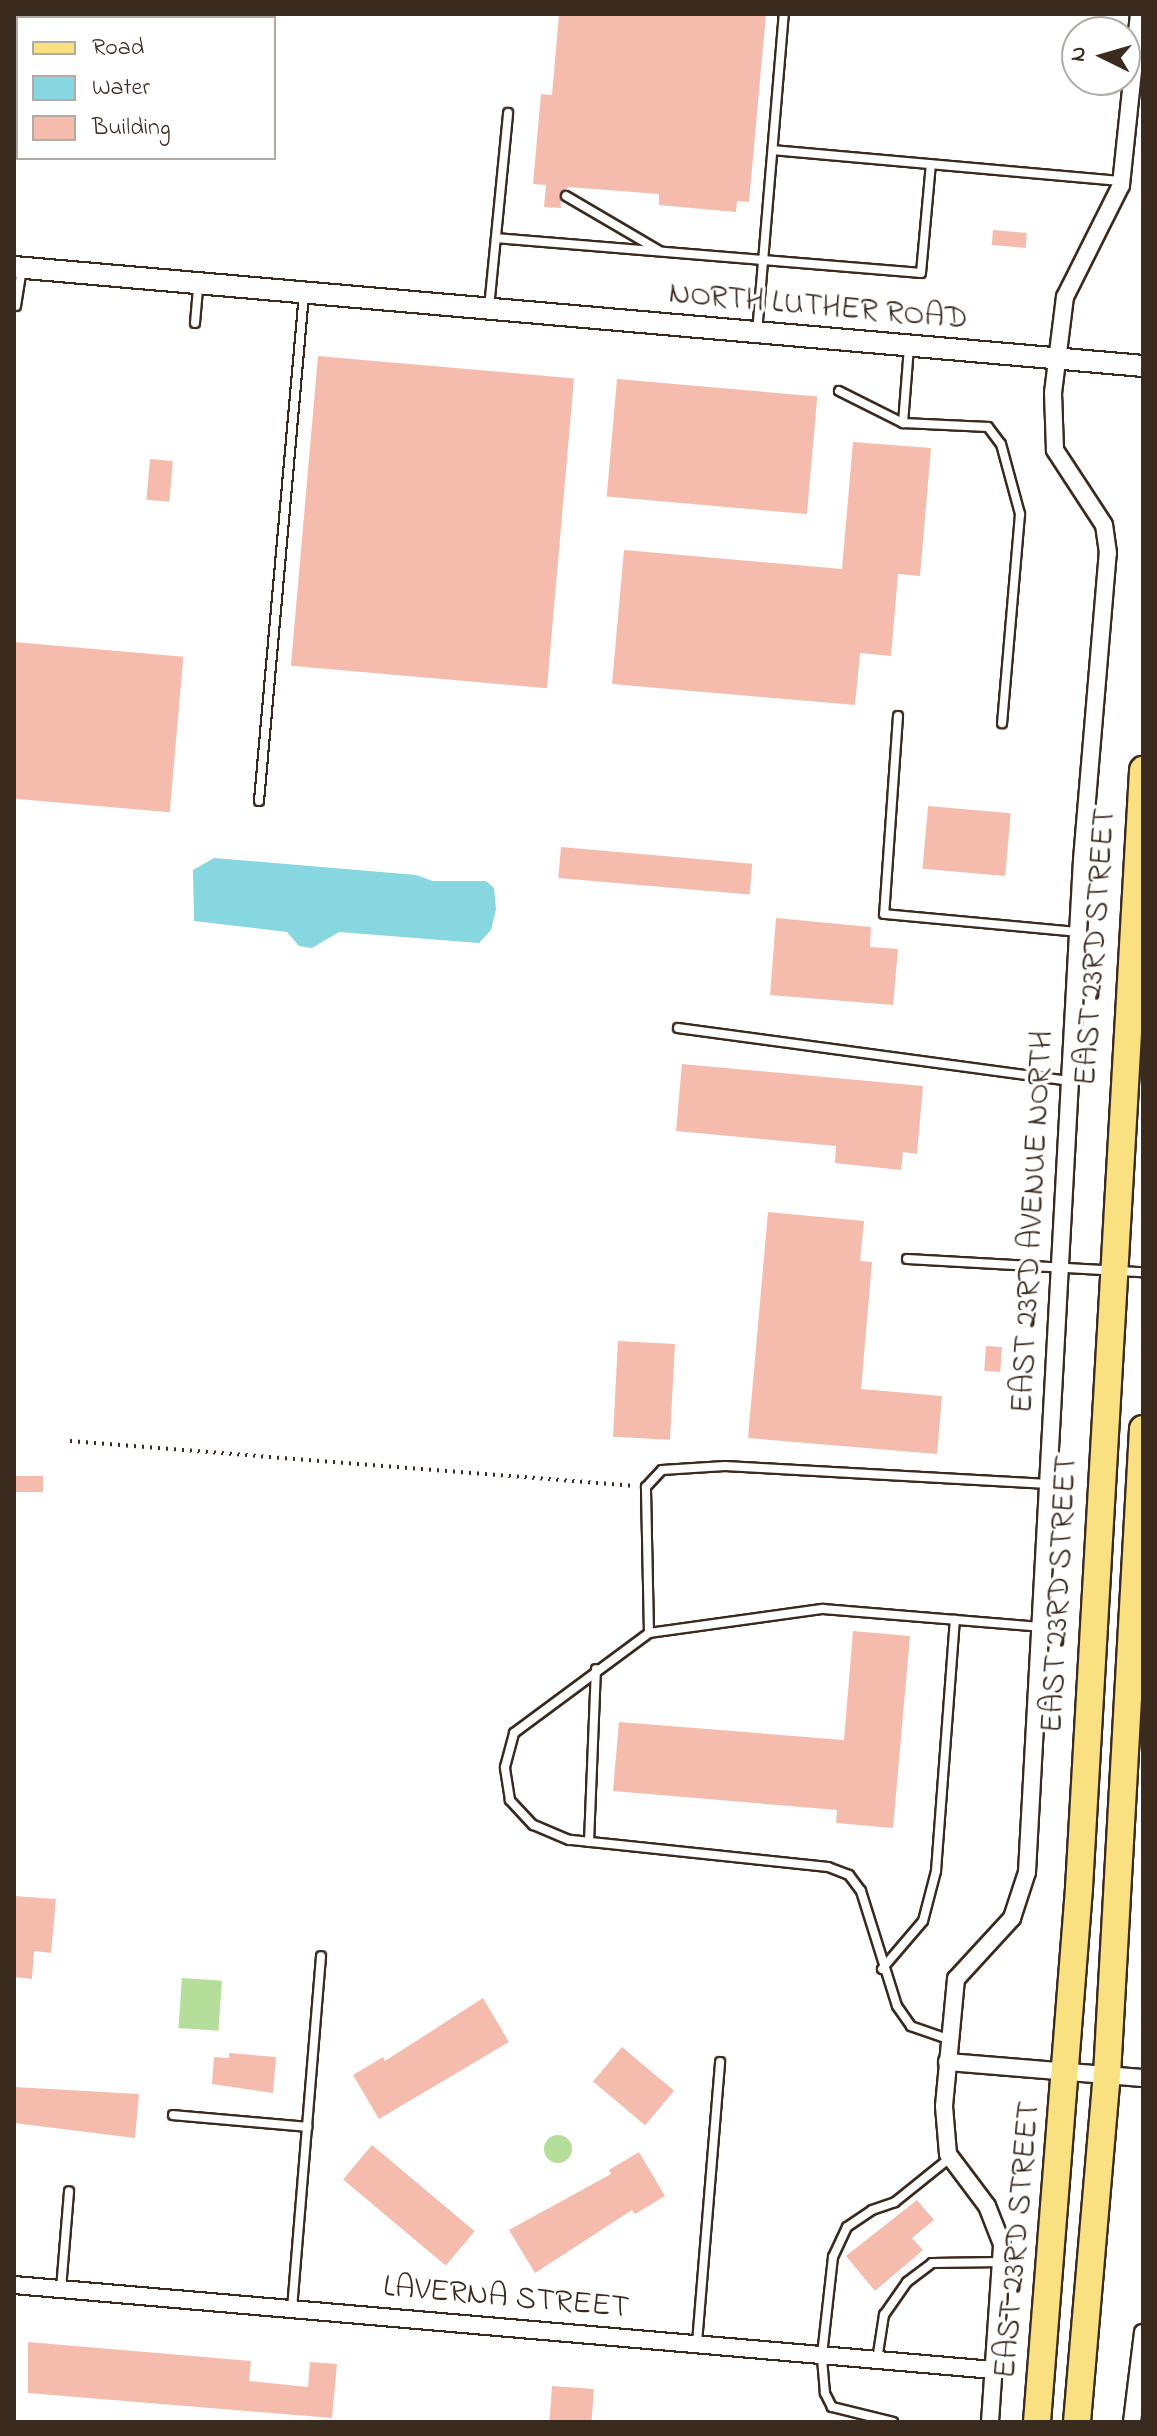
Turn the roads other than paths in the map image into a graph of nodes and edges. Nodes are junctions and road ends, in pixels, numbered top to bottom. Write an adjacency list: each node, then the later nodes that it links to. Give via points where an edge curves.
1 (784, 14): 4 (lane)
2 (1139, 14): 6 (street, EAST 23RD AVENUE NORTH)
3 (508, 113): 8 (lane)
4 (773, 150): 5 (lane); 10 (lane)
5 (931, 164): 6 (lane); 10 (lane, via 921,273)
6 (1122, 181): 19 (street, EAST 23RD AVENUE NORTH, via 1109,218 1069,286)
7 (566, 196): 9 (lane)
8 (496, 238): 9 (lane); 15 (lane)
9 (662, 252): 10 (lane)
10 (763, 261): 17 (lane)
11 (18, 268): 12 (street, NORTH LUTHER ROAD); 14 (lane)
12 (198, 284): 13 (street, NORTH LUTHER ROAD); 16 (lane)
13 (305, 293): 15 (street, NORTH LUTHER ROAD); 26 (lane)
14 (16, 306)
15 (489, 309): 17 (street, NORTH LUTHER ROAD)
16 (195, 323)
17 (757, 333): 18 (street, NORTH LUTHER ROAD)
18 (909, 346): 19 (street, NORTH LUTHER ROAD); 22 (lane)
19 (1056, 359): 20 (street, NORTH LUTHER ROAD); 27 (street, EAST 23RD AVENUE NORTH, via 1055,450 1104,525 1108,553)
20 (1143, 366)
21 (839, 391): 22 (lane)
22 (903, 423): 24 (lane, via 988,427 1001,444 1020,514)
23 (898, 716): 27 (lane, via 884,914)
24 (1002, 723)
25 (1143, 770): 32 (main road, EAST 23RD STREET)
26 (259, 801)
27 (1078, 932): 29 (street, EAST 23RD AVENUE NORTH)
28 (678, 1028): 29 (lane)
29 (1070, 1081): 31 (street, EAST 23RD AVENUE NORTH)
30 (907, 1259): 31 (lane)
31 (1059, 1269): 32 (lane); 35 (street, EAST 23RD AVENUE NORTH)
32 (1113, 1271): 33 (lane); 46 (main road, EAST 23RD STREET)
33 (1143, 1272)
34 (1143, 1429): 47 (main road)
35 (1048, 1484): 37 (street, EAST 23RD AVENUE NORTH); 38 (lane, via 684,1465 662,1470 646,1487)
36 (955, 1620): 37 (lane); 38 (lane, via 823,1609); 42 (lane, via 936,1871 923,1921)
37 (1040, 1627): 43 (street, EAST 23RD AVENUE NORTH, via 1024,1890 1004,1929 956,1979)
38 (649, 1633): 39 (lane)
39 (596, 1669): 40 (lane); 40 (lane, via 514,1733 505,1767 510,1800 533,1825)
40 (589, 1842): 42 (lane, via 828,1867 849,1875 861,1891)
41 (321, 1956): 50 (lane)
42 (882, 1969): 43 (lane, via 911,2026)
43 (948, 2039): 45 (street, EAST 23RD AVENUE NORTH)
44 (720, 2062): 58 (lane)
45 (947, 2062): 46 (street); 51 (street, EAST 23RD AVENUE NORTH, via 943,2128)
46 (1067, 2072): 47 (street); 64 (main road, EAST 23RD STREET)
47 (1107, 2075): 48 (street); 65 (main road)
48 (1143, 2078)
49 (173, 2115): 50 (lane)
50 (307, 2127): 56 (lane)
51 (950, 2158): 53 (street, EAST 23RD AVENUE NORTH, via 996,2222); 59 (lane, via 895,2202 847,2227 833,2257)
52 (69, 2191): 55 (lane)
53 (1003, 2262): 60 (lane, via 932,2263 907,2282 884,2315); 61 (street, EAST 23RD AVENUE NORTH)
54 (14, 2285): 55 (street, LAVERNA STREET)
55 (61, 2289): 56 (street, LAVERNA STREET)
56 (292, 2309): 58 (street, LAVERNA STREET)
57 (1143, 2333): 66 (street)
58 (697, 2343): 59 (street, LAVERNA STREET)
59 (822, 2355): 60 (street, LAVERNA STREET); 62 (lane, via 821,2374 832,2407)
60 (877, 2360): 61 (street, LAVERNA STREET)
61 (994, 2370): 63 (street, EAST 23RD AVENUE NORTH)
62 (893, 2422)
63 (990, 2422)
64 (1037, 2422)
65 (1077, 2422)
66 (1132, 2422)

